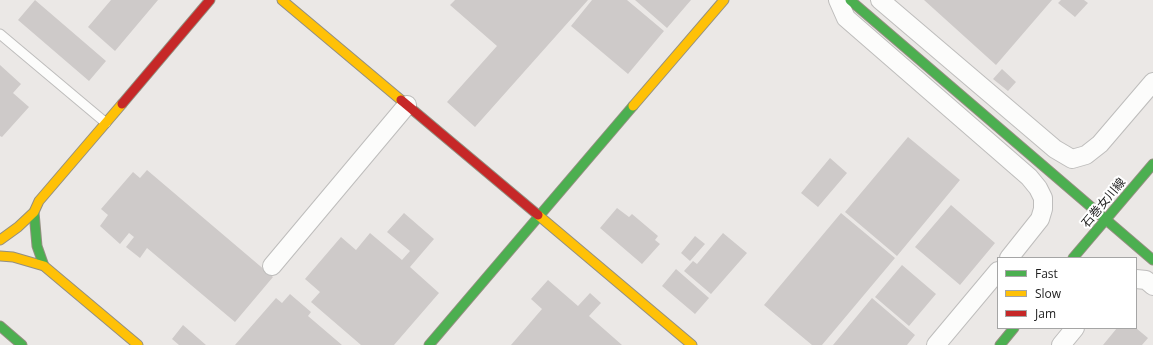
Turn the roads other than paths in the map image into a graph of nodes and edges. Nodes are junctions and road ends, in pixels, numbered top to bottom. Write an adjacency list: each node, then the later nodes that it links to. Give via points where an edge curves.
1 (210, 0): 10 (street)
2 (282, 0): 9 (street)
3 (724, 0): 13 (street)
4 (838, 0): 18 (street, via 846,18 1029,177 1038,188 1043,198 1044,209 1040,219)
5 (850, 0): 15 (street)
6 (880, 0): 8 (street, via 1054,149 1072,159 1086,155 1100,144)
7 (0, 34): 10 (lane)
8 (1153, 82)
9 (407, 105): 13 (street); 22 (street)
10 (106, 123): 12 (street, via 39,201)
11 (1153, 164): 15 (street, 石巻女川線)
12 (34, 212): 14 (street); 16 (street); 21 (street, via 38,246)
13 (539, 216): 31 (street); 32 (street)
14 (14, 218)
15 (1106, 220): 19 (street, 石巻女川線); 20 (street)
16 (0, 240)
17 (0, 255): 21 (street)
18 (1010, 257)
19 (1074, 257)
20 (1153, 260)
21 (44, 266): 30 (street)
22 (272, 266)
23 (997, 272): 33 (street)
24 (1137, 279): 25 (street, via 1146,280)
25 (1153, 286)
26 (0, 326): 29 (street)
27 (1013, 329): 34 (street)
28 (1074, 329): 35 (street)
29 (22, 345)
30 (138, 345)
31 (430, 345)
32 (692, 345)
33 (936, 345)
34 (1000, 345)
35 (1061, 345)

